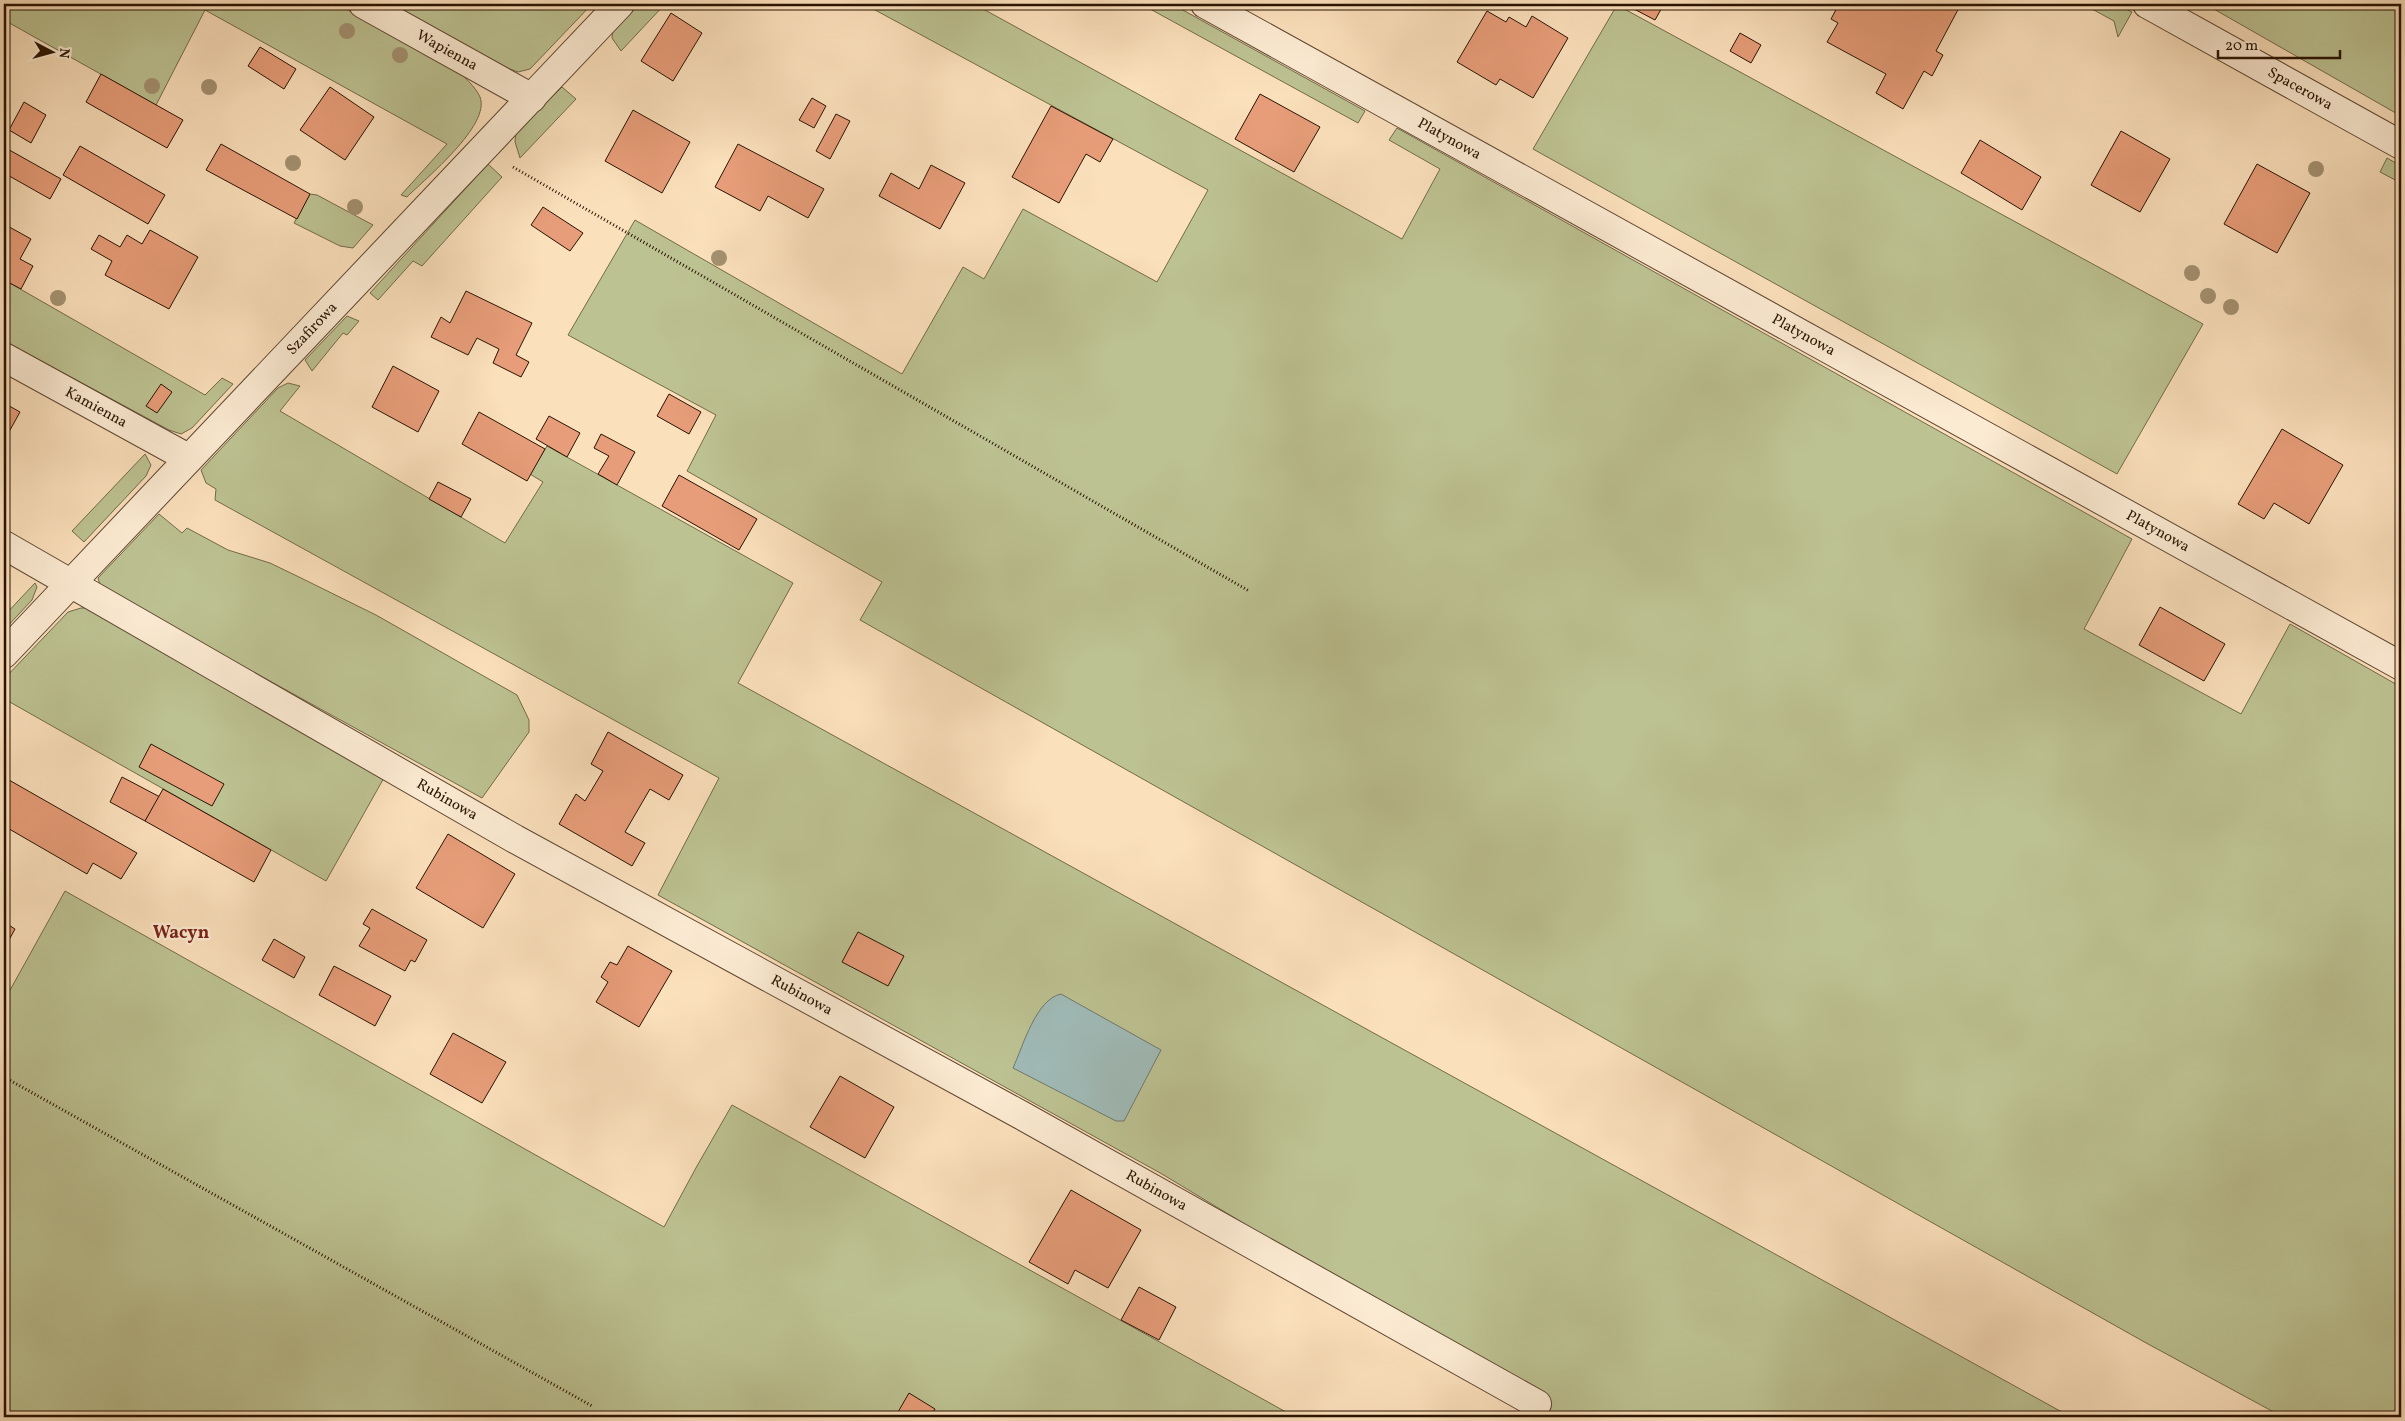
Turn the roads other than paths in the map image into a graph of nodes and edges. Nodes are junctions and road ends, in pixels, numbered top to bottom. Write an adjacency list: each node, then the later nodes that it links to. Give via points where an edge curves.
1 (363, 4): 5 (street, Wapienna)
2 (620, 4): 5 (street, Szafirowa)
3 (1205, 4): 12 (street, Platynowa)
4 (2147, 4): 6 (street, Spacerowa)
5 (532, 98): 8 (street, Szafirowa)
6 (2401, 145)
7 (4, 357): 8 (street, Kamienna)
8 (188, 458): 10 (street, Szafirowa)
9 (4, 545): 10 (street, Rubinowa)
10 (70, 583): 11 (street, Szafirowa); 13 (street, Rubinowa, via 515,839 1021,1115)
11 (4, 654)
12 (2401, 666)
13 (1537, 1404)

